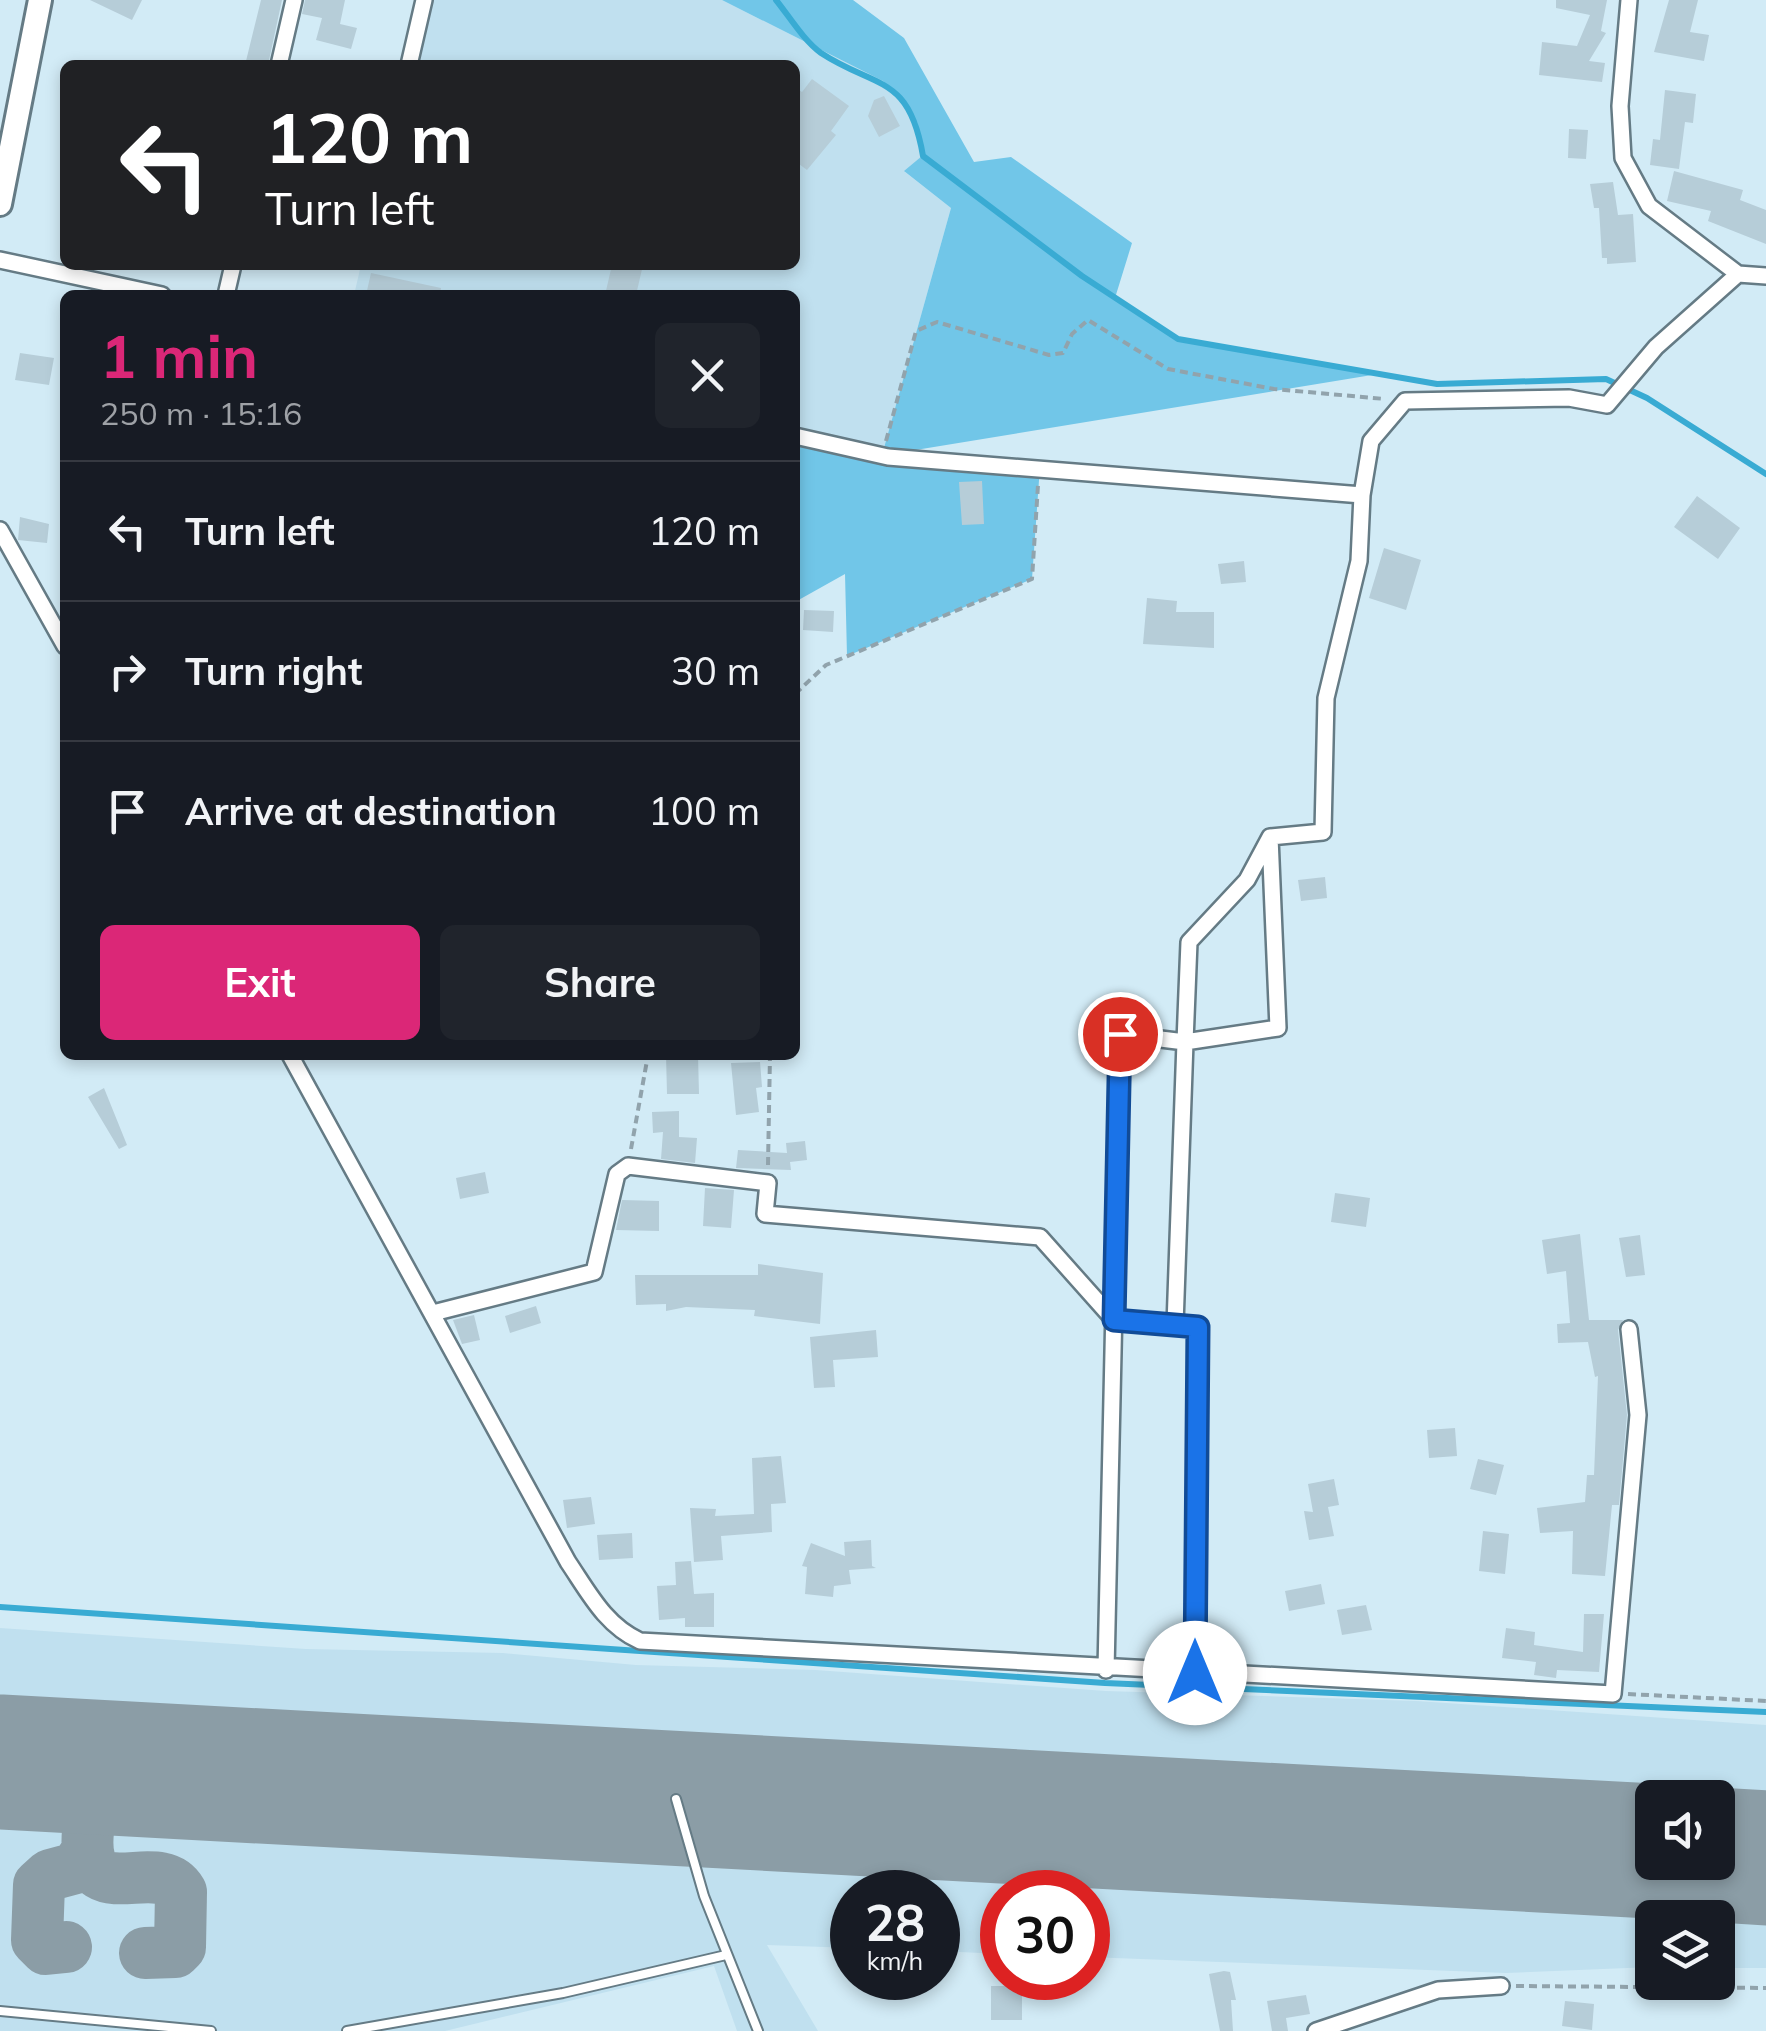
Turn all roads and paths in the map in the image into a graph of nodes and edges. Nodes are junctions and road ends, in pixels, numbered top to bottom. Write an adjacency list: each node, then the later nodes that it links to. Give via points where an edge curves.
1 (40, 0): 7 (main road)
2 (294, 0): 5 (street)
3 (424, 0): 6 (street)
4 (1629, 0): 9 (street, via 1623,158 1649,206)
5 (280, 60)
6 (410, 60)
7 (0, 204)
8 (0, 260): 11 (street)
9 (1738, 274): 10 (street); 12 (street, via 1629,374 1607,405 1568,398)
10 (1766, 276)
11 (139, 290)
12 (1405, 401): 14 (path, via 1261,387 1168,369 1088,320 1063,352 1049,355 938,322 916,331); 16 (street, via 1371,441)
13 (800, 437): 14 (street)
14 (882, 455): 15 (street)
15 (1040, 466): 16 (street); 19 (path, via 1032,579 826,665)
16 (1362, 495): 20 (street, via 1359,562 1326,698 1323,832)
17 (0, 530): 18 (street)
18 (60, 637)
19 (800, 689)
20 (1270, 837): 21 (street, via 1248,880 1189,942); 21 (street, via 1278,1028)
21 (1186, 1042): 28 (street, via 1120,1034); 29 (street)
22 (293, 1060): 27 (street)
23 (647, 1060): 25 (path)
24 (770, 1060): 26 (path)
25 (628, 1166): 26 (street); 27 (street, via 617,1174 594,1272)
26 (768, 1183): 28 (street, via 766,1214 1040,1238)
27 (433, 1312): 31 (street, via 568,1562 620,1632 640,1641)
28 (1114, 1320): 29 (street); 31 (street)
29 (1175, 1324): 32 (street, via 1198,1327)
30 (1629, 1330): 33 (street, via 1638,1414)
31 (1106, 1670): 32 (street)
32 (1195, 1673): 33 (street)
33 (1613, 1694): 34 (path)
34 (1766, 1701)
35 (676, 1798): 36 (lane)
36 (726, 1955): 43 (lane, via 563,1994); 44 (lane)
37 (1501, 1986): 38 (path); 45 (street, via 1438,1990)
38 (1766, 1988)
39 (0, 2012): 40 (lane)
40 (78, 2016): 41 (lane); 42 (lane)
41 (74, 2031)
42 (211, 2031)
43 (348, 2031)
44 (758, 2031)
45 (1316, 2031)

